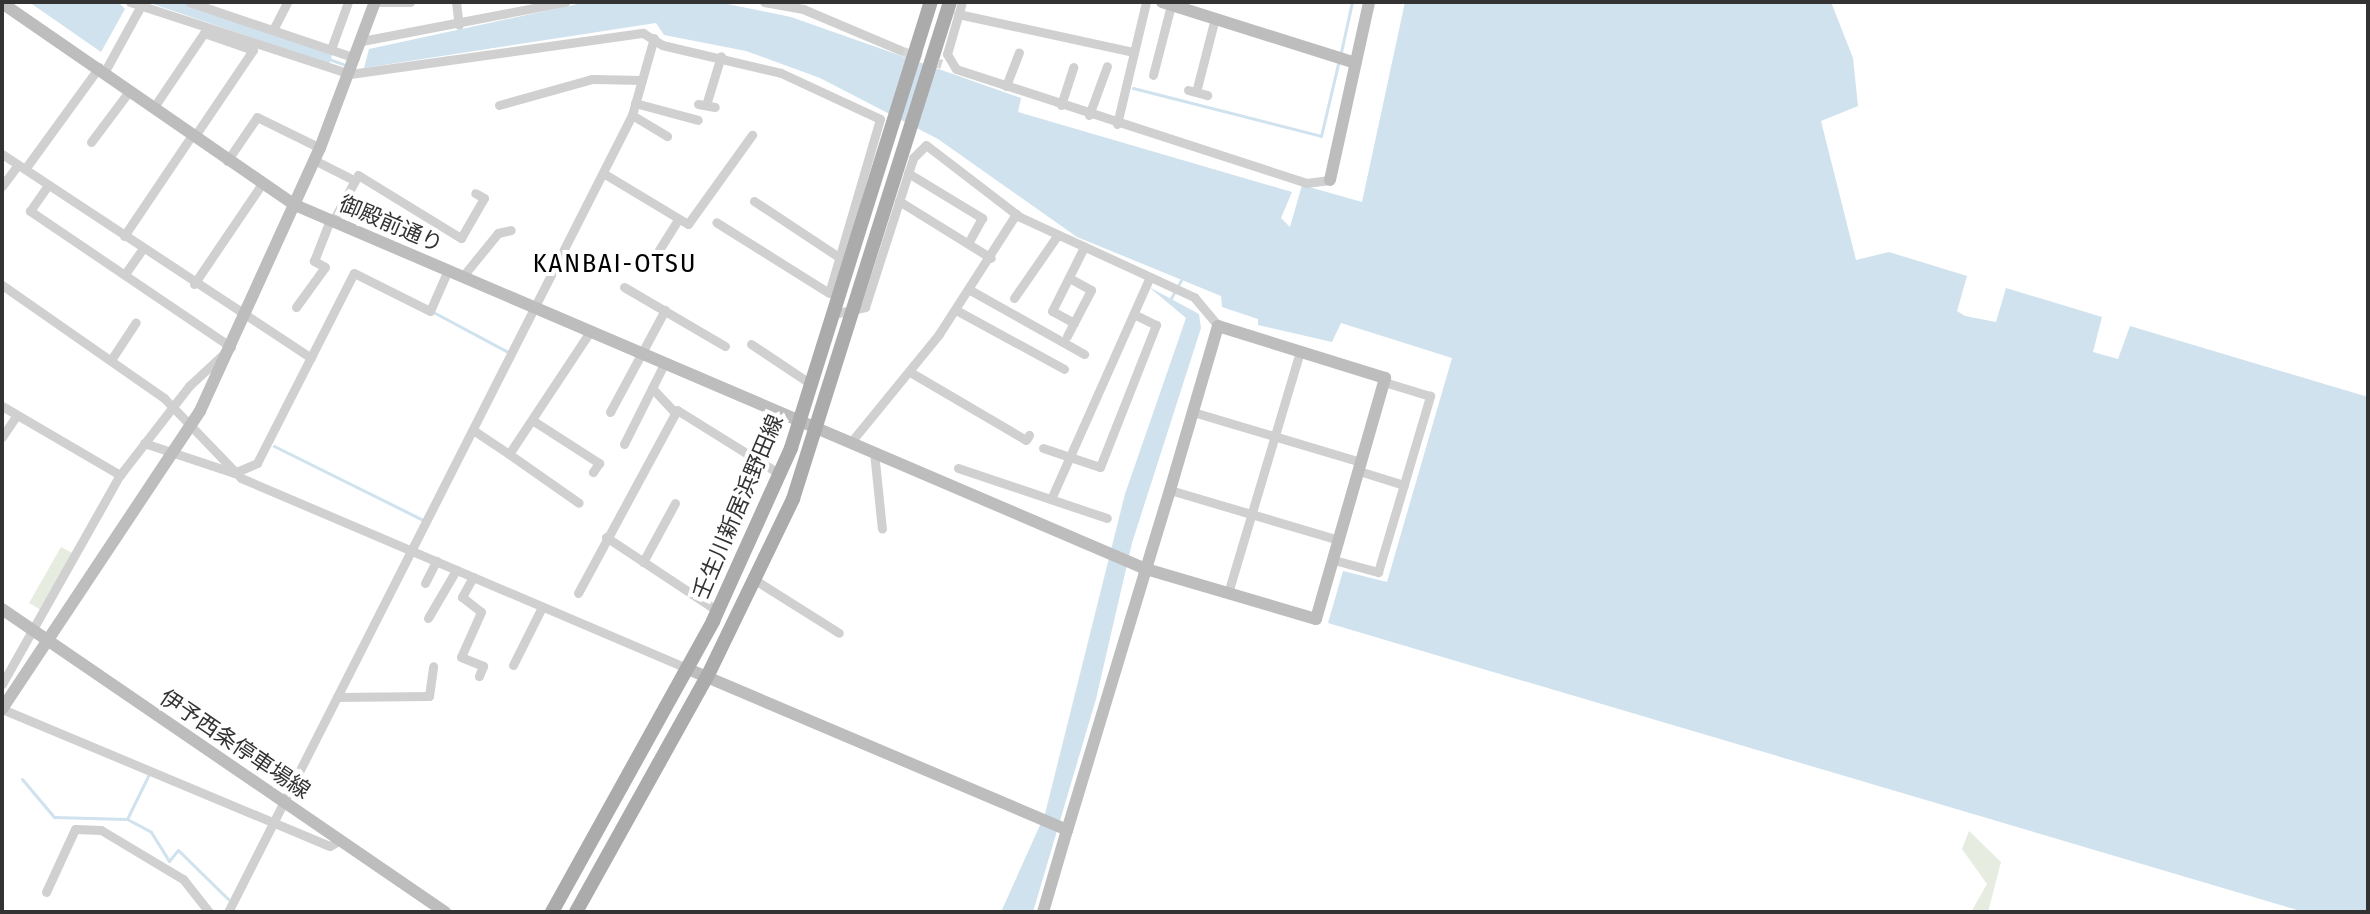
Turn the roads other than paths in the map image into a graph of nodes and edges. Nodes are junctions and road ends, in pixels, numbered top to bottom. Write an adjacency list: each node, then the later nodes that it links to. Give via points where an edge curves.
1 (189, 2): 17 (street)
2 (287, 2): 22 (street)
3 (348, 2): 25 (street)
4 (375, 2): 5 (street); 24 (street)
5 (410, 2)
6 (456, 2): 21 (street)
7 (565, 2): 21 (street)
8 (764, 2): 19 (street)
9 (816, 2): 19 (street)
10 (931, 2): 28 (main road, 壬生川新居浜野田線)
11 (962, 2): 18 (street)
12 (1146, 2): 27 (street)
13 (1369, 2): 31 (street)
14 (2, 3): 35 (street, 御殿前通り)
15 (139, 3): 35 (street); 36 (street)
16 (1166, 3): 20 (street); 37 (street)
17 (205, 5): 22 (street)
18 (954, 8): 27 (street); 32 (main road, 壬生川新居浜野田線); 32 (street)
19 (813, 13): 28 (street)
20 (1215, 18): 31 (street); 41 (street, via 1192,91)
21 (459, 25): 24 (street)
22 (273, 30): 25 (street)
23 (654, 38): 29 (street); 36 (street, via 631,33); 38 (street)
24 (362, 41): 30 (street)
25 (331, 49): 30 (street)
26 (1019, 52): 39 (street)
27 (1134, 52): 50 (street)
28 (906, 55): 84 (main road, 壬生川新居浜野田線, via 895,119)
29 (721, 56): 44 (street); 81 (street, via 781,73 880,119)
30 (355, 58): 36 (street)
31 (1356, 63): 62 (street)
32 (941, 65): 39 (street); 88 (main road, 壬生川新居浜野田線, via 907,133)
33 (1107, 66): 48 (street)
34 (1073, 67): 45 (street)
35 (102, 69): 40 (street, 御殿前通り); 58 (street)
36 (350, 74): 56 (street)
37 (1154, 75)
38 (642, 80): 42 (street); 43 (street, via 592,79)
39 (1006, 86): 45 (street)
40 (130, 90): 46 (street, 御殿前通り); 54 (street)
41 (1207, 95)
42 (635, 103): 47 (street); 49 (street)
43 (499, 105)
44 (707, 105)
45 (1061, 105): 48 (street)
46 (154, 107): 52 (street, 御殿前通り); 52 (street, via 204,33 253,50)
47 (632, 115): 53 (street); 59 (street)
48 (1089, 115): 50 (street)
49 (698, 120)
50 (1117, 124): 62 (street, via 1306,183)
51 (752, 135): 73 (street, via 695,219)
52 (193, 136): 57 (street, 御殿前通り); 75 (street)
53 (667, 136)
54 (91, 142)
55 (2, 154): 58 (street)
56 (317, 154): 57 (street, via 257,117); 61 (street); 69 (street)
57 (227, 161): 64 (street, 御殿前通り)
58 (21, 167): 63 (street); 65 (street)
59 (603, 173): 73 (street); 95 (street)
60 (908, 173): 68 (street); 70 (street, via 926,145); 77 (street, via 982,218)
61 (350, 178): 66 (street, via 358,175 461,238 484,198); 71 (street)
62 (1330, 180)
63 (48, 185): 75 (street); 85 (street, via 30,211)
64 (261, 185): 69 (street, 御殿前通り); 90 (street)
65 (2, 186)
66 (475, 193)
67 (754, 201): 81 (street)
68 (899, 201): 77 (street); 97 (street, via 865,307)
69 (295, 205): 71 (street, 御殿前通り); 102 (street)
70 (1016, 214): 76 (street); 82 (street)
71 (331, 221): 83 (street, 御殿前通り); 96 (street, via 314,261 325,267)
72 (716, 222): 84 (street, via 829,293)
73 (676, 223): 80 (street)
74 (511, 230): 86 (street, via 498,233)
75 (124, 236): 79 (street)
76 (1057, 236): 78 (street); 94 (street)
77 (968, 243): 82 (street)
78 (1084, 247): 87 (street); 89 (street)
79 (143, 248): 85 (street); 90 (street)
80 (659, 250)
81 (840, 258): 84 (street)
82 (991, 258): 93 (street)
83 (448, 270): 86 (street, 御殿前通り); 114 (street, via 430,311 354,273)
84 (841, 273): 88 (street); 100 (main road, 壬生川新居浜野田線)
85 (125, 274): 110 (street)
86 (463, 276): 95 (street, 御殿前通り)
87 (1150, 277): 101 (street); 105 (street, via 1203,303)
88 (862, 278): 97 (main road, 壬生川新居浜野田線)
89 (1069, 278): 104 (street, via 1091,290); 104 (street, via 1052,311)
90 (194, 284): 102 (street)
91 (2, 285): 115 (street)
92 (624, 287): 98 (street)
93 (970, 290): 99 (street); 113 (street)
94 (1014, 298)
95 (535, 306): 106 (street, 御殿前通り); 132 (street)
96 (296, 307)
97 (852, 309): 100 (street); 131 (main road, 壬生川新居浜野田線)
98 (665, 310): 109 (street); 111 (street)
99 (956, 310): 117 (street); 118 (street)
100 (833, 314): 120 (main road, 壬生川新居浜野田線)
101 (1133, 314): 143 (street); 143 (street, via 1156,325 1100,467)
102 (245, 317): 110 (street); 114 (street)
103 (136, 322): 115 (street)
104 (1074, 323): 107 (street)
105 (1218, 326): 112 (street); 126 (street)
106 (591, 330): 111 (street, 御殿前通り); 128 (street)
107 (1067, 336)
108 (751, 344): 120 (street)
109 (725, 346)
110 (231, 347): 123 (street); 130 (street)
111 (641, 352): 116 (street, 御殿前通り); 124 (street)
112 (1300, 352): 119 (street); 135 (street)
113 (1084, 354)
114 (311, 358): 148 (street, via 257,463)
115 (111, 360): 123 (street)
116 (665, 362): 121 (street); 129 (street, 御殿前通り)
117 (1064, 369)
118 (910, 372): 133 (street, via 1026,440); 136 (street)
119 (1384, 382): 144 (street); 151 (street, via 1430,396)
120 (811, 384): 129 (main road, 壬生川新居浜野田線)
121 (652, 388): 125 (street); 138 (street)
122 (2, 406): 127 (street)
123 (172, 407): 130 (street); 137 (street)
124 (610, 412)
125 (674, 412): 149 (street, via 692,414); 160 (street)
126 (1193, 412): 135 (street); 152 (street)
127 (16, 416): 134 (street); 150 (street)
128 (532, 420): 141 (street); 146 (street, via 599,463)
129 (799, 421): 131 (street, 御殿前通り); 149 (main road, 壬生川新居浜野田線)
130 (192, 428): 142 (street); 148 (street)
131 (819, 429): 136 (street, 御殿前通り); 169 (main road, 壬生川新居浜野田線)
132 (473, 430): 141 (street); 162 (street)
133 (1029, 435)
134 (2, 437)
135 (1275, 437): 144 (street); 157 (street)
136 (851, 442): 140 (street, 御殿前通り)
137 (144, 443): 142 (street); 150 (street)
138 (624, 444)
139 (1043, 448): 143 (street)
140 (874, 452): 153 (street, 御殿前通り); 159 (street)
141 (509, 454): 155 (street)
142 (174, 455): 148 (street); 179 (street)
143 (1071, 458): 154 (street)
144 (1360, 466): 151 (street); 161 (street)
145 (958, 468): 147 (street)
146 (593, 472)
147 (971, 472): 153 (street); 154 (street)
148 (234, 473): 162 (street)
149 (780, 474): 175 (main road, 壬生川新居浜野田線)
150 (120, 475): 177 (street)
151 (1404, 485): 163 (street, via 1378,572)
152 (1170, 490): 157 (street); 166 (street)
153 (963, 491): 166 (street, 御殿前通り)
154 (1051, 499): 158 (street)
155 (579, 503)
156 (675, 503): 165 (street)
157 (1252, 514): 161 (street); 172 (street)
158 (1107, 518)
159 (882, 529)
160 (606, 537): 165 (street); 171 (street)
161 (1339, 540): 163 (street)
162 (412, 551): 164 (street); 186 (street)
163 (1334, 560): 172 (street, 御殿前通り, via 1316,619)
164 (436, 561): 167 (street); 170 (street)
165 (643, 562): 175 (street)
166 (1142, 568): 172 (street, 御殿前通り); 190 (street)
167 (456, 570): 168 (street); 176 (street)
168 (473, 577): 173 (street); 183 (street, via 462,597 481,612 461,657 483,666)
169 (755, 580): 178 (street); 184 (main road, 壬生川新居浜野田線)
170 (425, 583)
171 (578, 593)
172 (1228, 593)
173 (542, 607): 180 (street); 182 (street)
174 (2, 609): 177 (street, 伊予西条停車場線)
175 (718, 611): 182 (main road, 壬生川新居浜野田線)
176 (428, 618)
177 (32, 629): 179 (street, 伊予西条停車場線); 185 (street)
178 (839, 633)
179 (48, 640): 187 (street); 188 (street, 伊予西条停車場線)
180 (513, 665)
181 (433, 666): 186 (street, via 429,696)
182 (688, 669): 184 (street); 196 (main road, 壬生川新居浜野田線)
183 (479, 676)
184 (707, 677): 190 (street); 197 (main road, 壬生川新居浜野田線)
185 (2, 684)
186 (337, 697): 188 (street)
187 (2, 709): 189 (street)
188 (284, 801): 189 (street); 191 (street, 伊予西条停車場線)
189 (273, 823): 191 (street, via 330,846); 194 (street)
190 (1064, 829): 198 (street)
191 (340, 840): 195 (street, 伊予西条停車場線)
192 (46, 892): 193 (street, via 75,829 101,830 183,879)
193 (209, 912)
194 (228, 912)
195 (445, 912)
196 (552, 912)
197 (576, 912)
198 (1043, 912)

